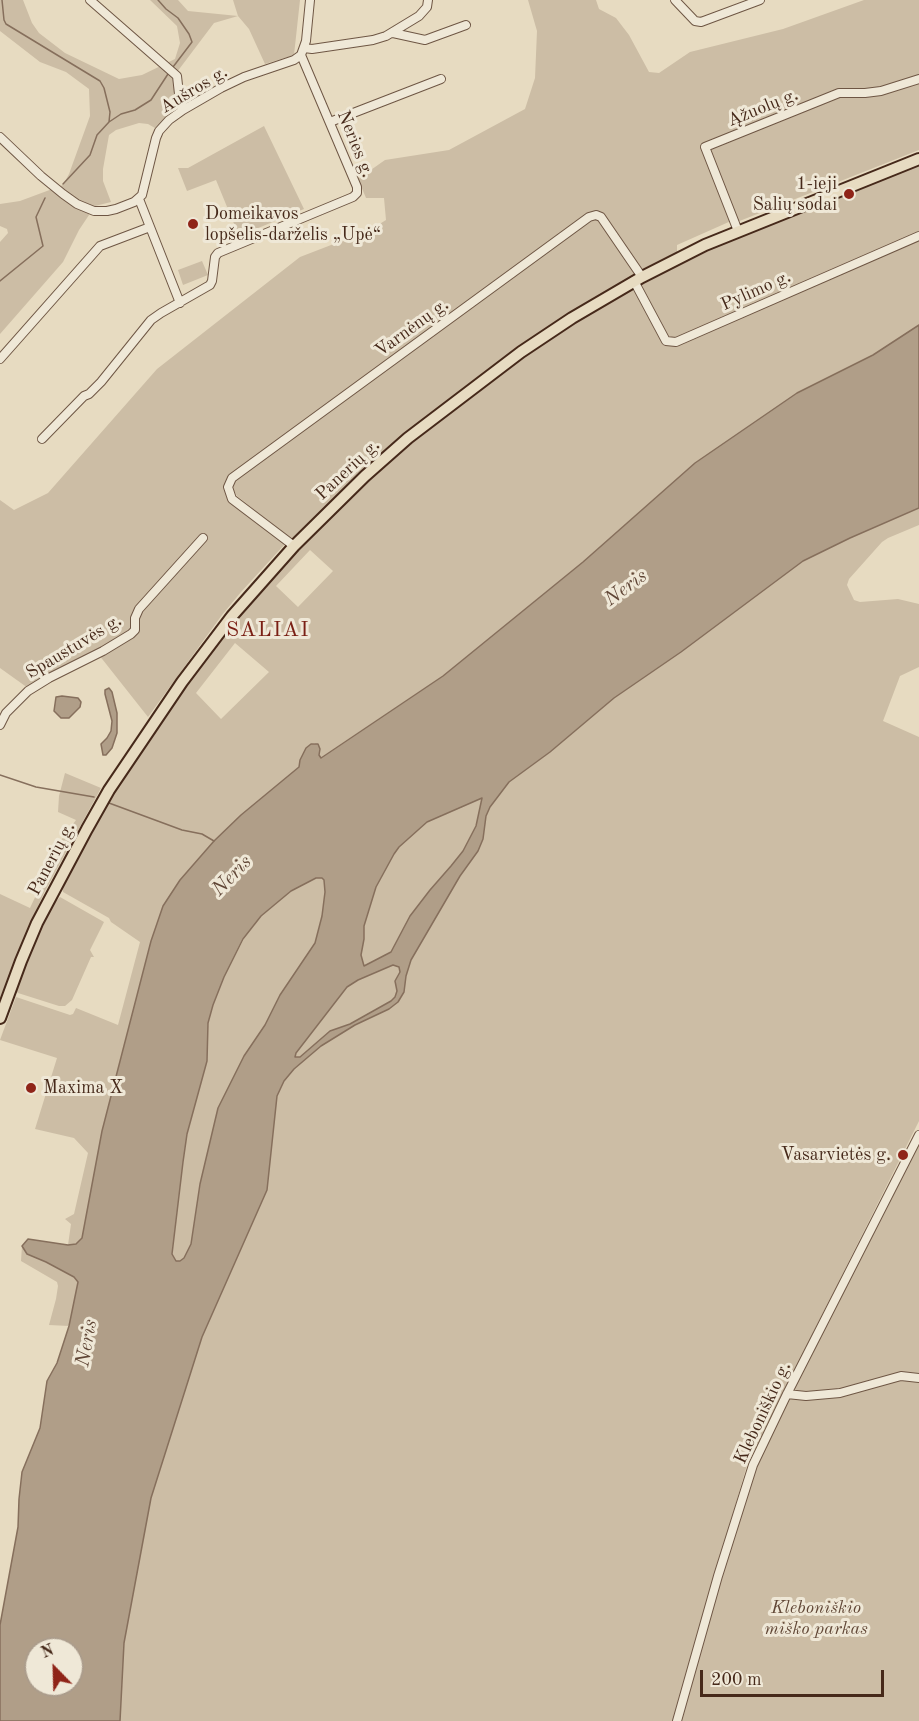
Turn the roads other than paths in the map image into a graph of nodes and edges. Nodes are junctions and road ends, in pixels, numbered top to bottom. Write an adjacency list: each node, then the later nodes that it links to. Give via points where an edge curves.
1 (90, 0): 11 (street, via 168,68 178,80)
2 (310, 0): 8 (street)
3 (428, 0): 7 (street, via 424,12)
4 (675, 0): 5 (street, via 695,21 701,22)
5 (760, 0)
6 (466, 25): 7 (street, via 425,40)
7 (393, 33): 8 (street)
8 (302, 52): 11 (street, Aušros g., via 294,60 236,81); 12 (street, Neries g.)
9 (441, 79): 12 (street)
10 (919, 79): 17 (street, Ąžuolų g., via 880,91 839,93 705,147)
11 (183, 110): 15 (street, Aušros g., via 159,131)
12 (330, 122): 20 (street, Neries g., via 357,187 356,195 219,252 211,283)
13 (0, 137): 15 (street, via 63,194 88,209 107,211)
14 (919, 159): 17 (main road, Panerių g.)
15 (139, 199): 16 (street)
16 (150, 227): 20 (street); 21 (street, via 100,246)
17 (738, 231): 19 (main road, Panerių g.)
18 (919, 236): 19 (street, Pylimo g., via 676,342 666,341)
19 (638, 279): 24 (main road, Panerių g., via 521,352 440,412 365,476); 24 (street, Varnėnų g., via 601,217 590,217 232,478 228,487 232,499)
20 (180, 303): 22 (street, Neries g., via 151,320 101,382)
21 (0, 359)
22 (42, 439)
23 (203, 538): 25 (street, Spaustuvės g., via 139,609 131,634 28,691)
24 (294, 546): 26 (main road, Panerių g., via 209,646 106,795 37,923)
25 (0, 725)
26 (0, 1018)
27 (919, 1135): 29 (street, Kleboniškio g.)
28 (919, 1378): 29 (street, via 901,1376 840,1393)
29 (787, 1394): 30 (street, Kleboniškio g., via 753,1465)
30 (677, 1721)

